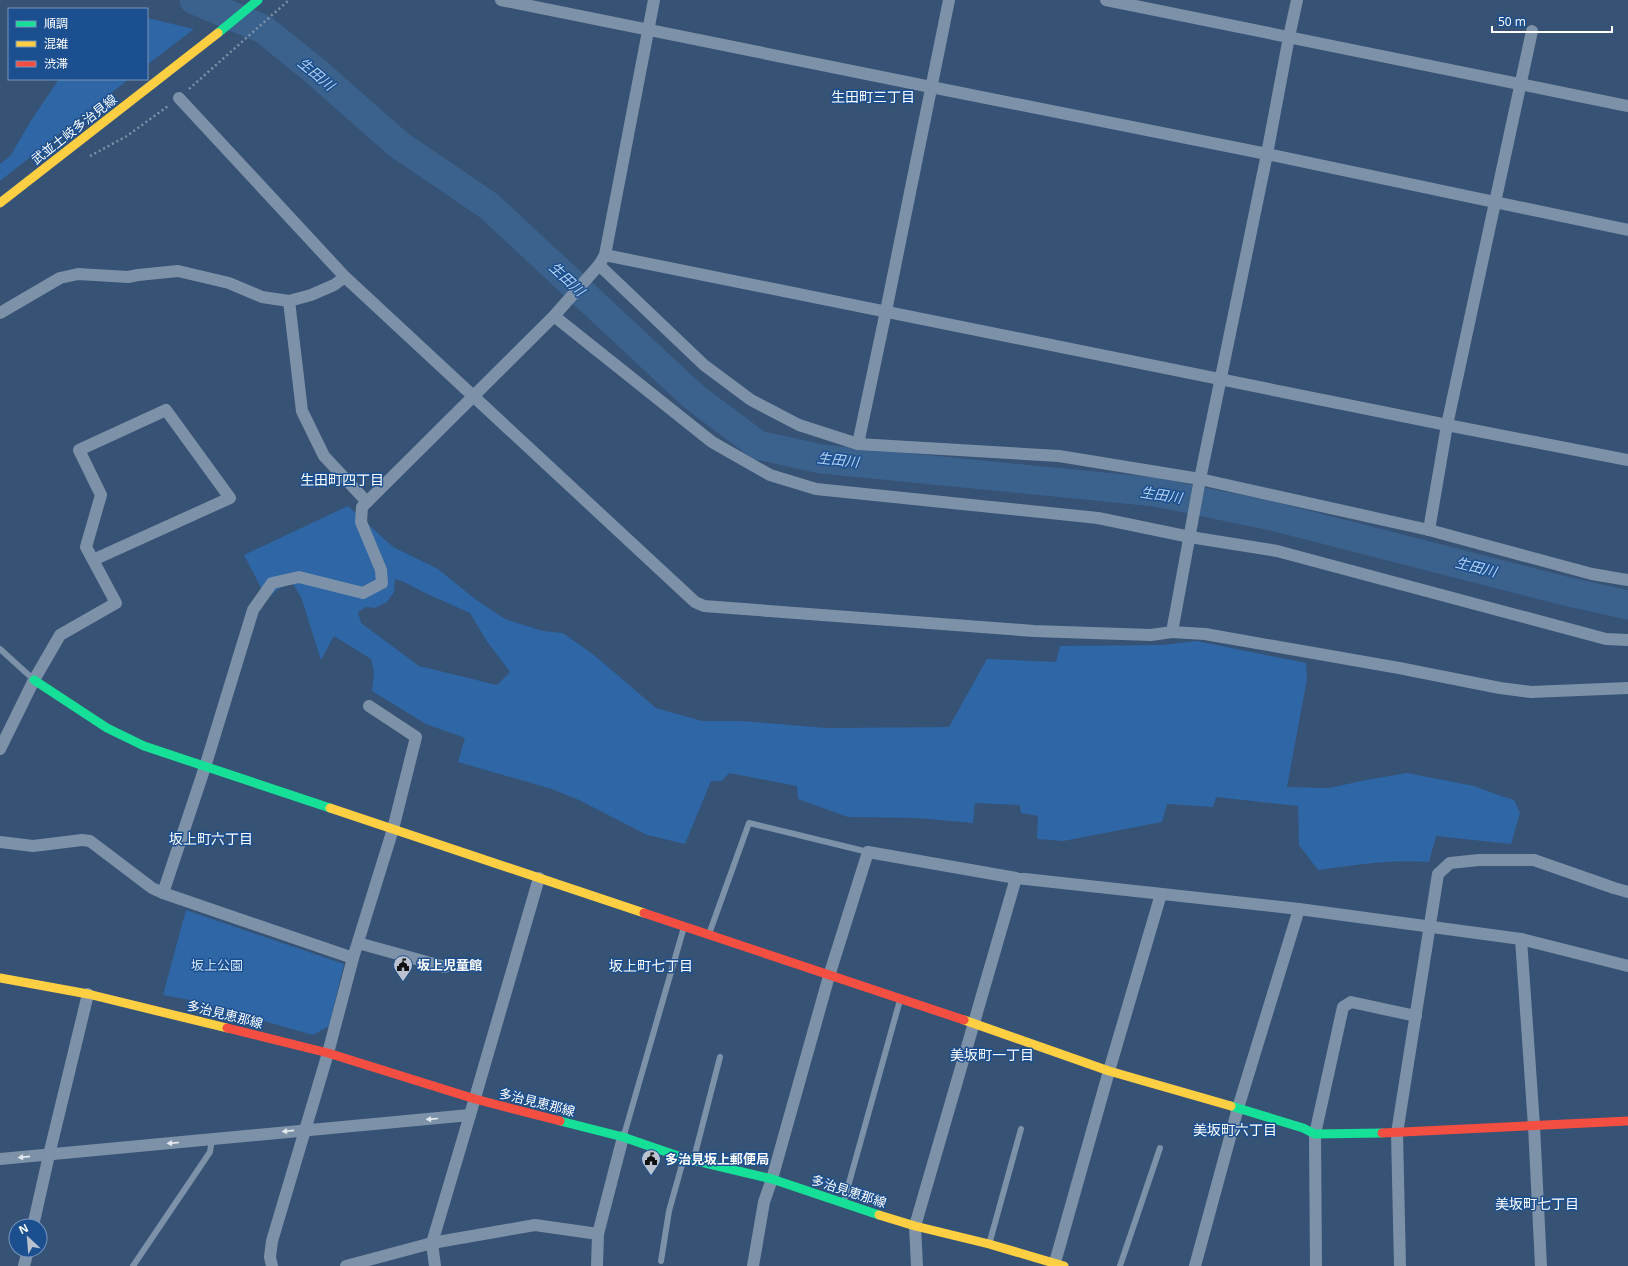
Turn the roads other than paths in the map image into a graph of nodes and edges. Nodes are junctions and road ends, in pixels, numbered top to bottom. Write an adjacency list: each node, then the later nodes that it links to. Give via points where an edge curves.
1 (258, 0): 16 (street, 武並土岐多治見線)
2 (501, 0): 7 (street)
3 (654, 0): 7 (street)
4 (949, 0): 11 (street)
5 (1106, 0): 9 (street)
6 (1297, 0): 9 (street)
7 (647, 30): 11 (street); 18 (street)
8 (1532, 31): 10 (street)
9 (1289, 37): 10 (street); 14 (street)
10 (1521, 84): 13 (street); 15 (street)
11 (931, 88): 14 (street); 21 (street)
12 (179, 98): 19 (street)
13 (1628, 106)
14 (1268, 154): 15 (street); 24 (street)
15 (1495, 202): 17 (street); 26 (street)
16 (0, 203)
17 (1628, 230)
18 (602, 260): 21 (street); 23 (street); 27 (street, via 704,365 751,400 799,425)
19 (346, 277): 20 (street, via 311,295); 25 (street)
20 (289, 301): 22 (street, via 262,297 229,283 178,271 128,277 78,274 60,278); 30 (street, via 302,411 324,456)
21 (886, 311): 24 (street); 27 (street)
22 (0, 313)
23 (554, 316): 25 (street); 32 (street, via 712,442 770,475 816,489 1098,518)
24 (1221, 380): 26 (street); 29 (street)
25 (474, 396): 30 (street); 35 (street, via 695,602 704,606 1034,631 1151,635)
26 (1448, 426): 28 (street); 31 (street)
27 (858, 444): 29 (street, via 1059,456)
28 (1628, 460)
29 (1200, 479): 31 (street); 32 (street)
30 (367, 502): 42 (street, via 362,507 361,522 381,570 382,583 363,594 299,577 272,583 253,610)
31 (1429, 530): 34 (street, via 1592,574)
32 (1190, 537): 35 (street); 36 (street, via 1277,552 1606,638)
33 (93, 560): 33 (street, via 86,547 101,495 79,450 166,410 230,498); 38 (street, via 116,603 60,635)
34 (1628, 580)
35 (1172, 632): 39 (street, via 1205,634 1531,692)
36 (1628, 640)
37 (0, 650): 38 (lane)
38 (34, 680): 41 (street); 42 (street, via 107,728 144,746)
39 (1628, 688)
40 (369, 706): 43 (street, via 416,737)
41 (0, 749)
42 (205, 767): 43 (street); 49 (street)
43 (393, 829): 46 (street); 56 (street)
44 (0, 842): 49 (street, via 33,846 90,840 152,888)
45 (868, 852): 47 (street); 54 (lane, via 749,823); 60 (street)
46 (539, 878): 52 (street); 69 (street)
47 (1016, 878): 50 (street); 65 (street)
48 (1628, 892): 53 (street, via 1534,860 1450,863 1438,874)
49 (163, 893): 57 (street)
50 (1161, 894): 51 (street); 68 (street)
51 (1299, 910): 53 (street); 70 (street)
52 (684, 927): 54 (street); 78 (lane)
53 (1430, 927): 55 (street); 64 (street)
54 (709, 936): 60 (street)
55 (1521, 939): 58 (street); 73 (street)
56 (358, 943): 57 (street); 59 (street)
57 (353, 958): 66 (street)
58 (1628, 966)
59 (445, 967)
60 (829, 976): 63 (street); 85 (street)
61 (0, 978): 62 (street, 多治見恵那線)
62 (88, 994): 66 (street, 多治見恵那線); 81 (street)
63 (900, 1000): 65 (street); 86 (lane)
64 (1416, 1016): 76 (street); 77 (street, via 1351,1002 1343,1007)
65 (973, 1023): 68 (street); 88 (street)
66 (328, 1052): 69 (street, 多治見恵那線); 75 (street)
67 (720, 1057): 83 (lane)
68 (1109, 1071): 70 (street); 93 (street)
69 (475, 1099): 71 (street); 78 (street, 多治見恵那線)
70 (1238, 1108): 77 (street); 102 (street)
71 (470, 1115): 75 (street, one-way to 75); 90 (street)
72 (1628, 1121): 73 (street)
73 (1534, 1126): 76 (street); 105 (street)
74 (1021, 1129): 91 (lane)
75 (305, 1130): 79 (street, one-way to 79); 95 (street, via 272,1241)
76 (1397, 1133): 77 (street); 104 (street)
77 (1315, 1134): 103 (street)
78 (623, 1137): 82 (street, 多治見恵那線); 89 (street)
79 (212, 1139): 81 (street, one-way to 81); 94 (lane, via 210,1152)
80 (1160, 1148): 101 (lane)
81 (49, 1155): 84 (street, one-way to 84); 87 (street)
82 (684, 1158): 83 (street, 多治見恵那線); 92 (lane, via 669,1211)
83 (693, 1159): 85 (street, 多治見恵那線)
84 (0, 1160)
85 (772, 1179): 86 (street, 多治見恵那線); 99 (street, via 764,1202)
86 (843, 1204): 88 (street, 多治見恵那線)
87 (35, 1218)
88 (915, 1226): 91 (street, 多治見恵那線); 100 (street)
89 (598, 1234): 90 (street, via 535,1225); 98 (street)
90 (432, 1243): 96 (street); 97 (street)
91 (989, 1244): 93 (street, 多治見恵那線)
92 (661, 1261)
93 (1058, 1265)
94 (133, 1266)
95 (272, 1266)
96 (346, 1266)
97 (435, 1266)
98 (597, 1266)
99 (753, 1266)
100 (917, 1266)
101 (1120, 1266)
102 (1195, 1266)
103 (1316, 1266)
104 (1400, 1266)
105 (1541, 1266)

